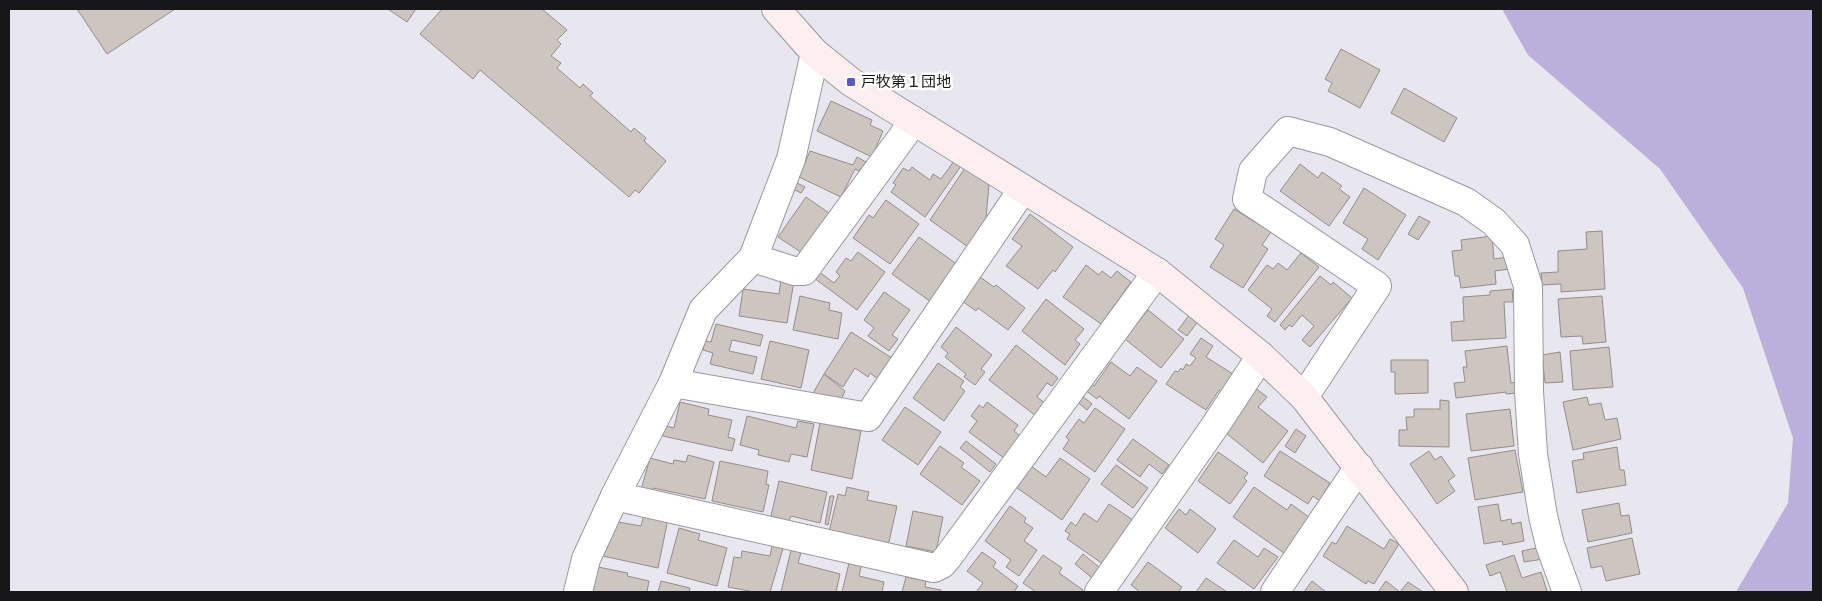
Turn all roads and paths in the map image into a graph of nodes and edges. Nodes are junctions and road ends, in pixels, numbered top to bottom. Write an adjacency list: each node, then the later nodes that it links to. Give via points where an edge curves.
1 (776, 9): 2 (street)
2 (815, 53): 3 (street, via 851,82); 5 (street, via 791,159)
3 (914, 121): 4 (street); 5 (street, via 804,271)
4 (1023, 189): 6 (street); 8 (street, via 868,417)
5 (753, 258): 8 (street, via 703,310)
6 (1157, 272): 7 (street); 11 (street, via 948,557 934,568)
7 (1261, 356): 9 (street); 13 (street)
8 (673, 383): 11 (street)
9 (1304, 397): 10 (street); 16 (street, via 1377,286 1247,199 1253,171 1288,132 1330,142 1466,202 1494,222 1515,245 1528,286 1529,391 1543,516)
10 (1359, 467): 14 (street); 15 (street)
11 (615, 496): 12 (street, via 586,559)
12 (578, 592)
13 (1100, 592)
14 (1275, 592)
15 (1454, 592)
16 (1567, 592)

